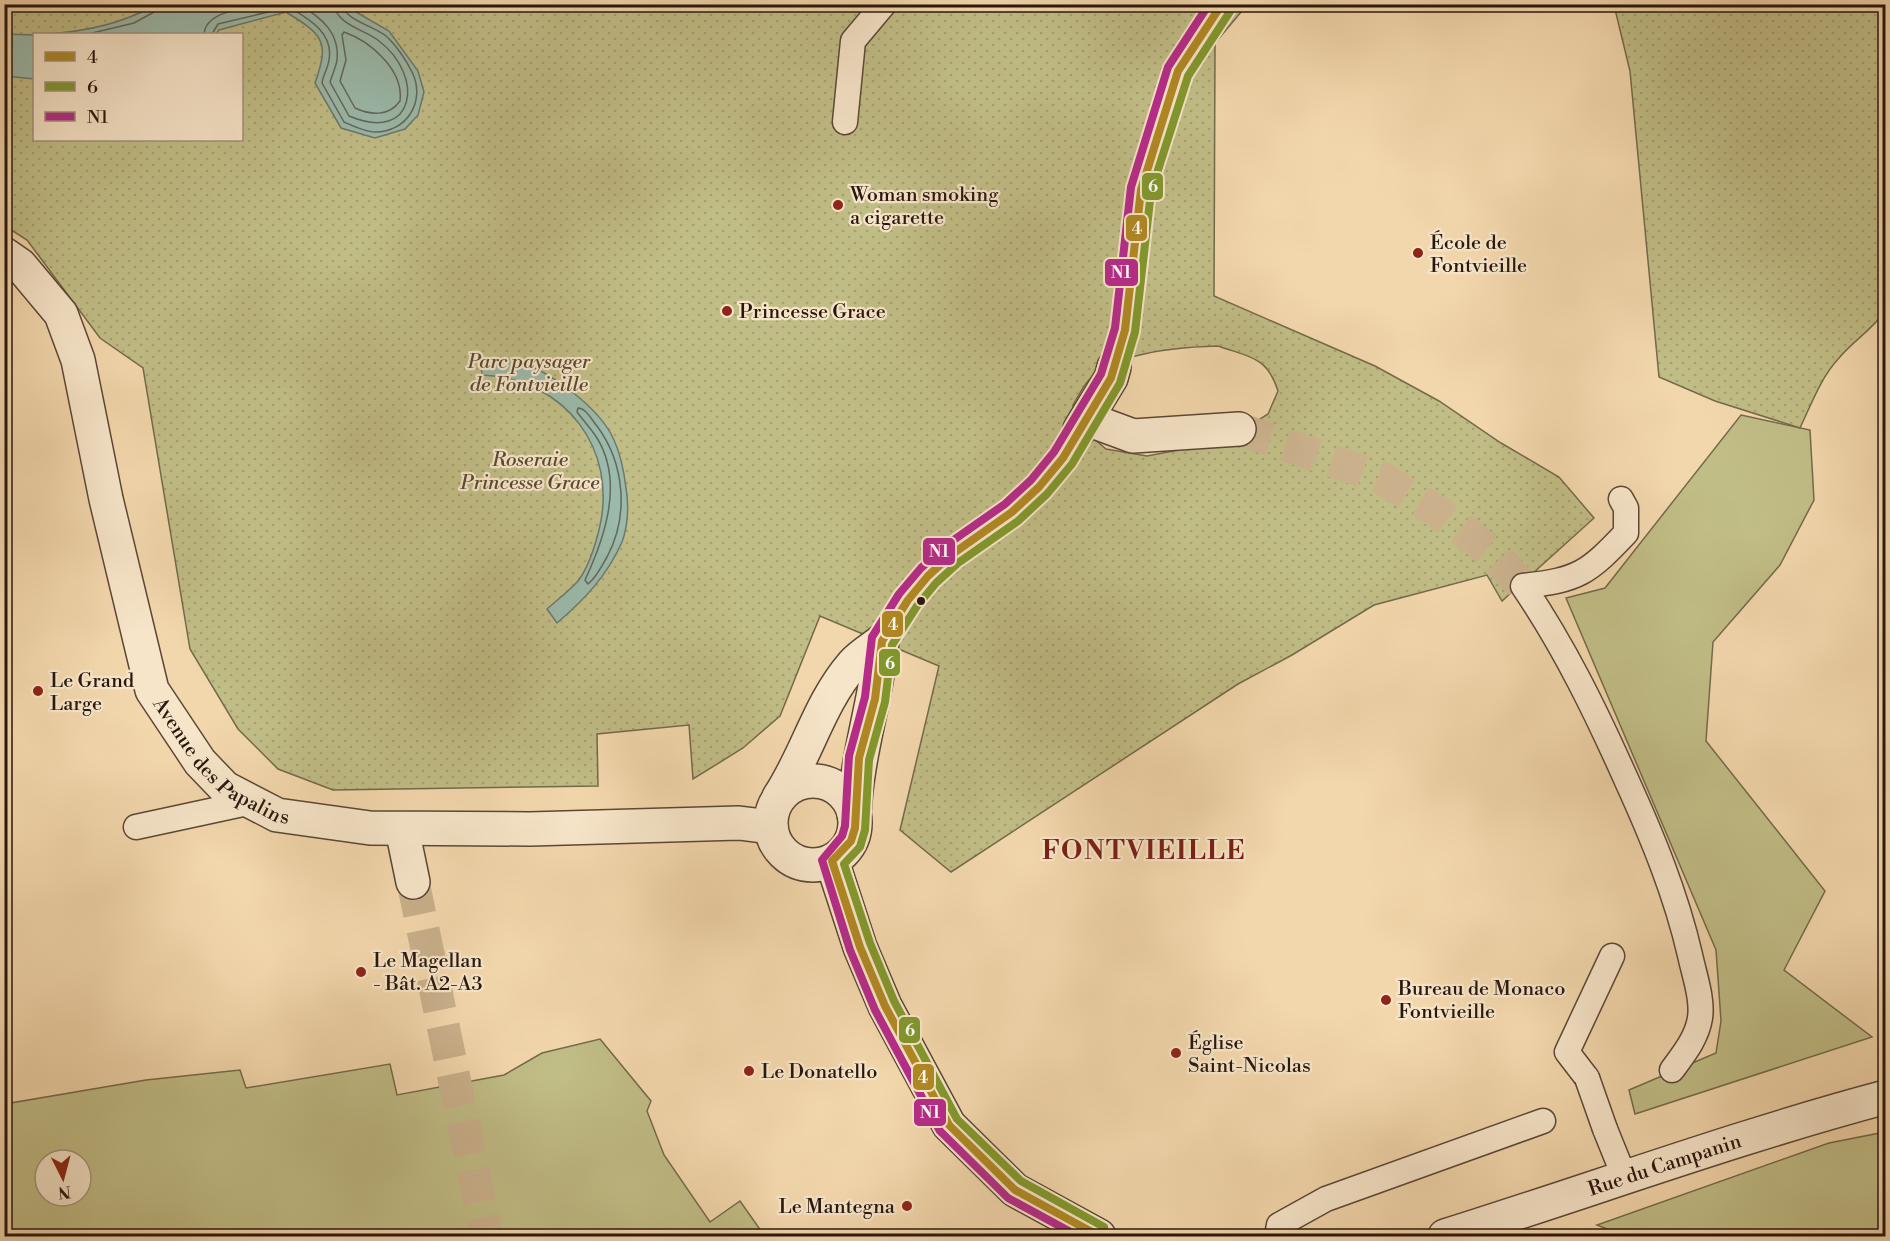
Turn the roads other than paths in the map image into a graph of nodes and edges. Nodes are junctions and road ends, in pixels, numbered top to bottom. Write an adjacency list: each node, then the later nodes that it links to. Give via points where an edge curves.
1 (884, 4): 2 (lane, via 853,41)
2 (845, 122)
3 (4, 254): 7 (street, Avenue des Papalins, via 20,265 60,314 78,360 106,499 152,690 200,762 225,788)
4 (1114, 367): 5 (street, via 1084,424 1133,436)
5 (1239, 429)
6 (1621, 499): 15 (lane, via 1626,508 1626,533 1598,562 1573,578 1523,586 1558,638 1593,704 1665,872 1684,931 1700,1018 1690,1045)
7 (252, 802): 10 (lane); 11 (street, Avenue des Papalins, via 277,815)
8 (775, 812): 9 (street, via 791,787 806,781 837,788 848,799); 9 (street, via 836,686 855,662 882,641 875,699 860,758); 11 (street, Avenue des Papalins, via 739,823); 12 (street, via 774,840 782,852 806,864)
9 (854, 814): 12 (street, via 851,841)
10 (136, 827)
11 (402, 829): 13 (street)
12 (832, 861): 19 (street, via 860,947 885,1006 949,1125 1015,1190)
13 (413, 882)
14 (1612, 956): 18 (lane, bridge, via 1567,1052 1587,1078)
15 (1672, 1070)
16 (1886, 1097): 18 (street, Rue du Campanin)
17 (1543, 1121): 20 (lane, via 1326,1199 1279,1225)
18 (1624, 1176): 21 (street, Rue du Campanin)
19 (1099, 1236)
20 (1277, 1236)
21 (1445, 1236)

